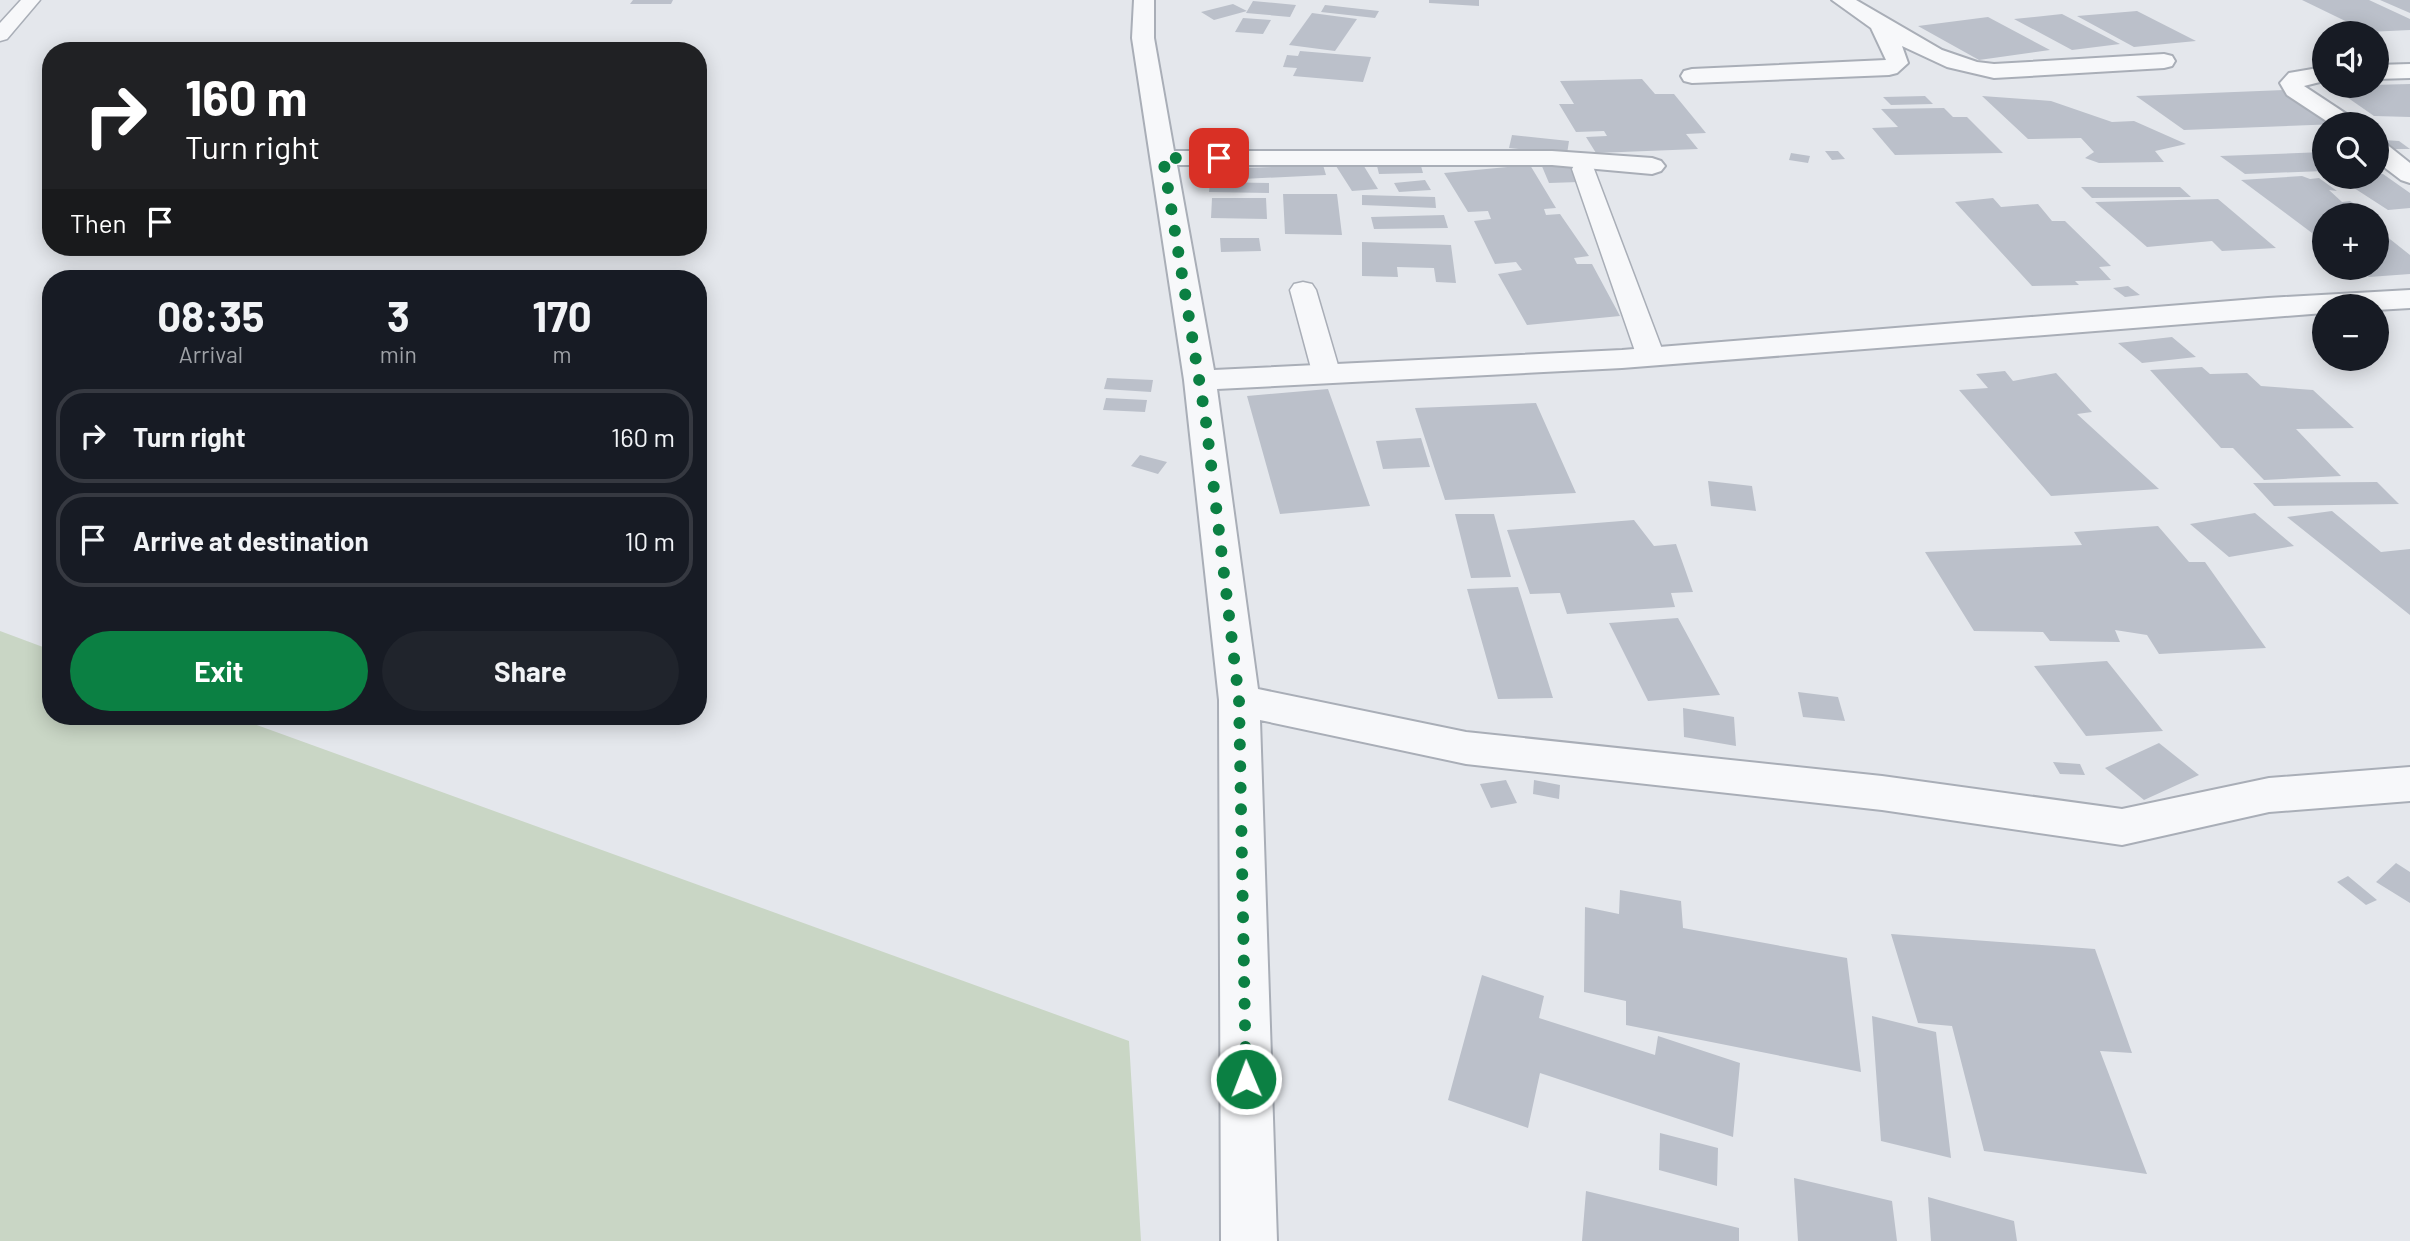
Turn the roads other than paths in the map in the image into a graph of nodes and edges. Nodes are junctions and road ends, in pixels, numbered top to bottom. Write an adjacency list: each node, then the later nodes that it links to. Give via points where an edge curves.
1 (31, 0): 5 (lane)
2 (1144, 0): 12 (street, via 1143,38)
3 (1842, 0): 4 (street)
4 (1880, 25): 6 (street, via 1976,70); 9 (street, via 1897,57 1897,63 1889,68)
5 (0, 35)
6 (2164, 61)
7 (2410, 71): 8 (street)
8 (2389, 72)
9 (1692, 76)
10 (2312, 76): 11 (street, via 2291,83)
11 (2328, 112)
12 (1163, 158): 14 (street, via 1552,159); 21 (street)
13 (2389, 158): 16 (street)
14 (1653, 166)
15 (1583, 169): 19 (lane)
16 (2410, 175)
17 (1303, 290): 20 (lane)
18 (2410, 299): 19 (street)
19 (1651, 357): 20 (street)
20 (1326, 372): 21 (street)
21 (1200, 380): 22 (street)
22 (1239, 700): 23 (street, via 1466,748 1882,793 2122,827 2290,792); 24 (street)
23 (2410, 783)
24 (1249, 1241)

